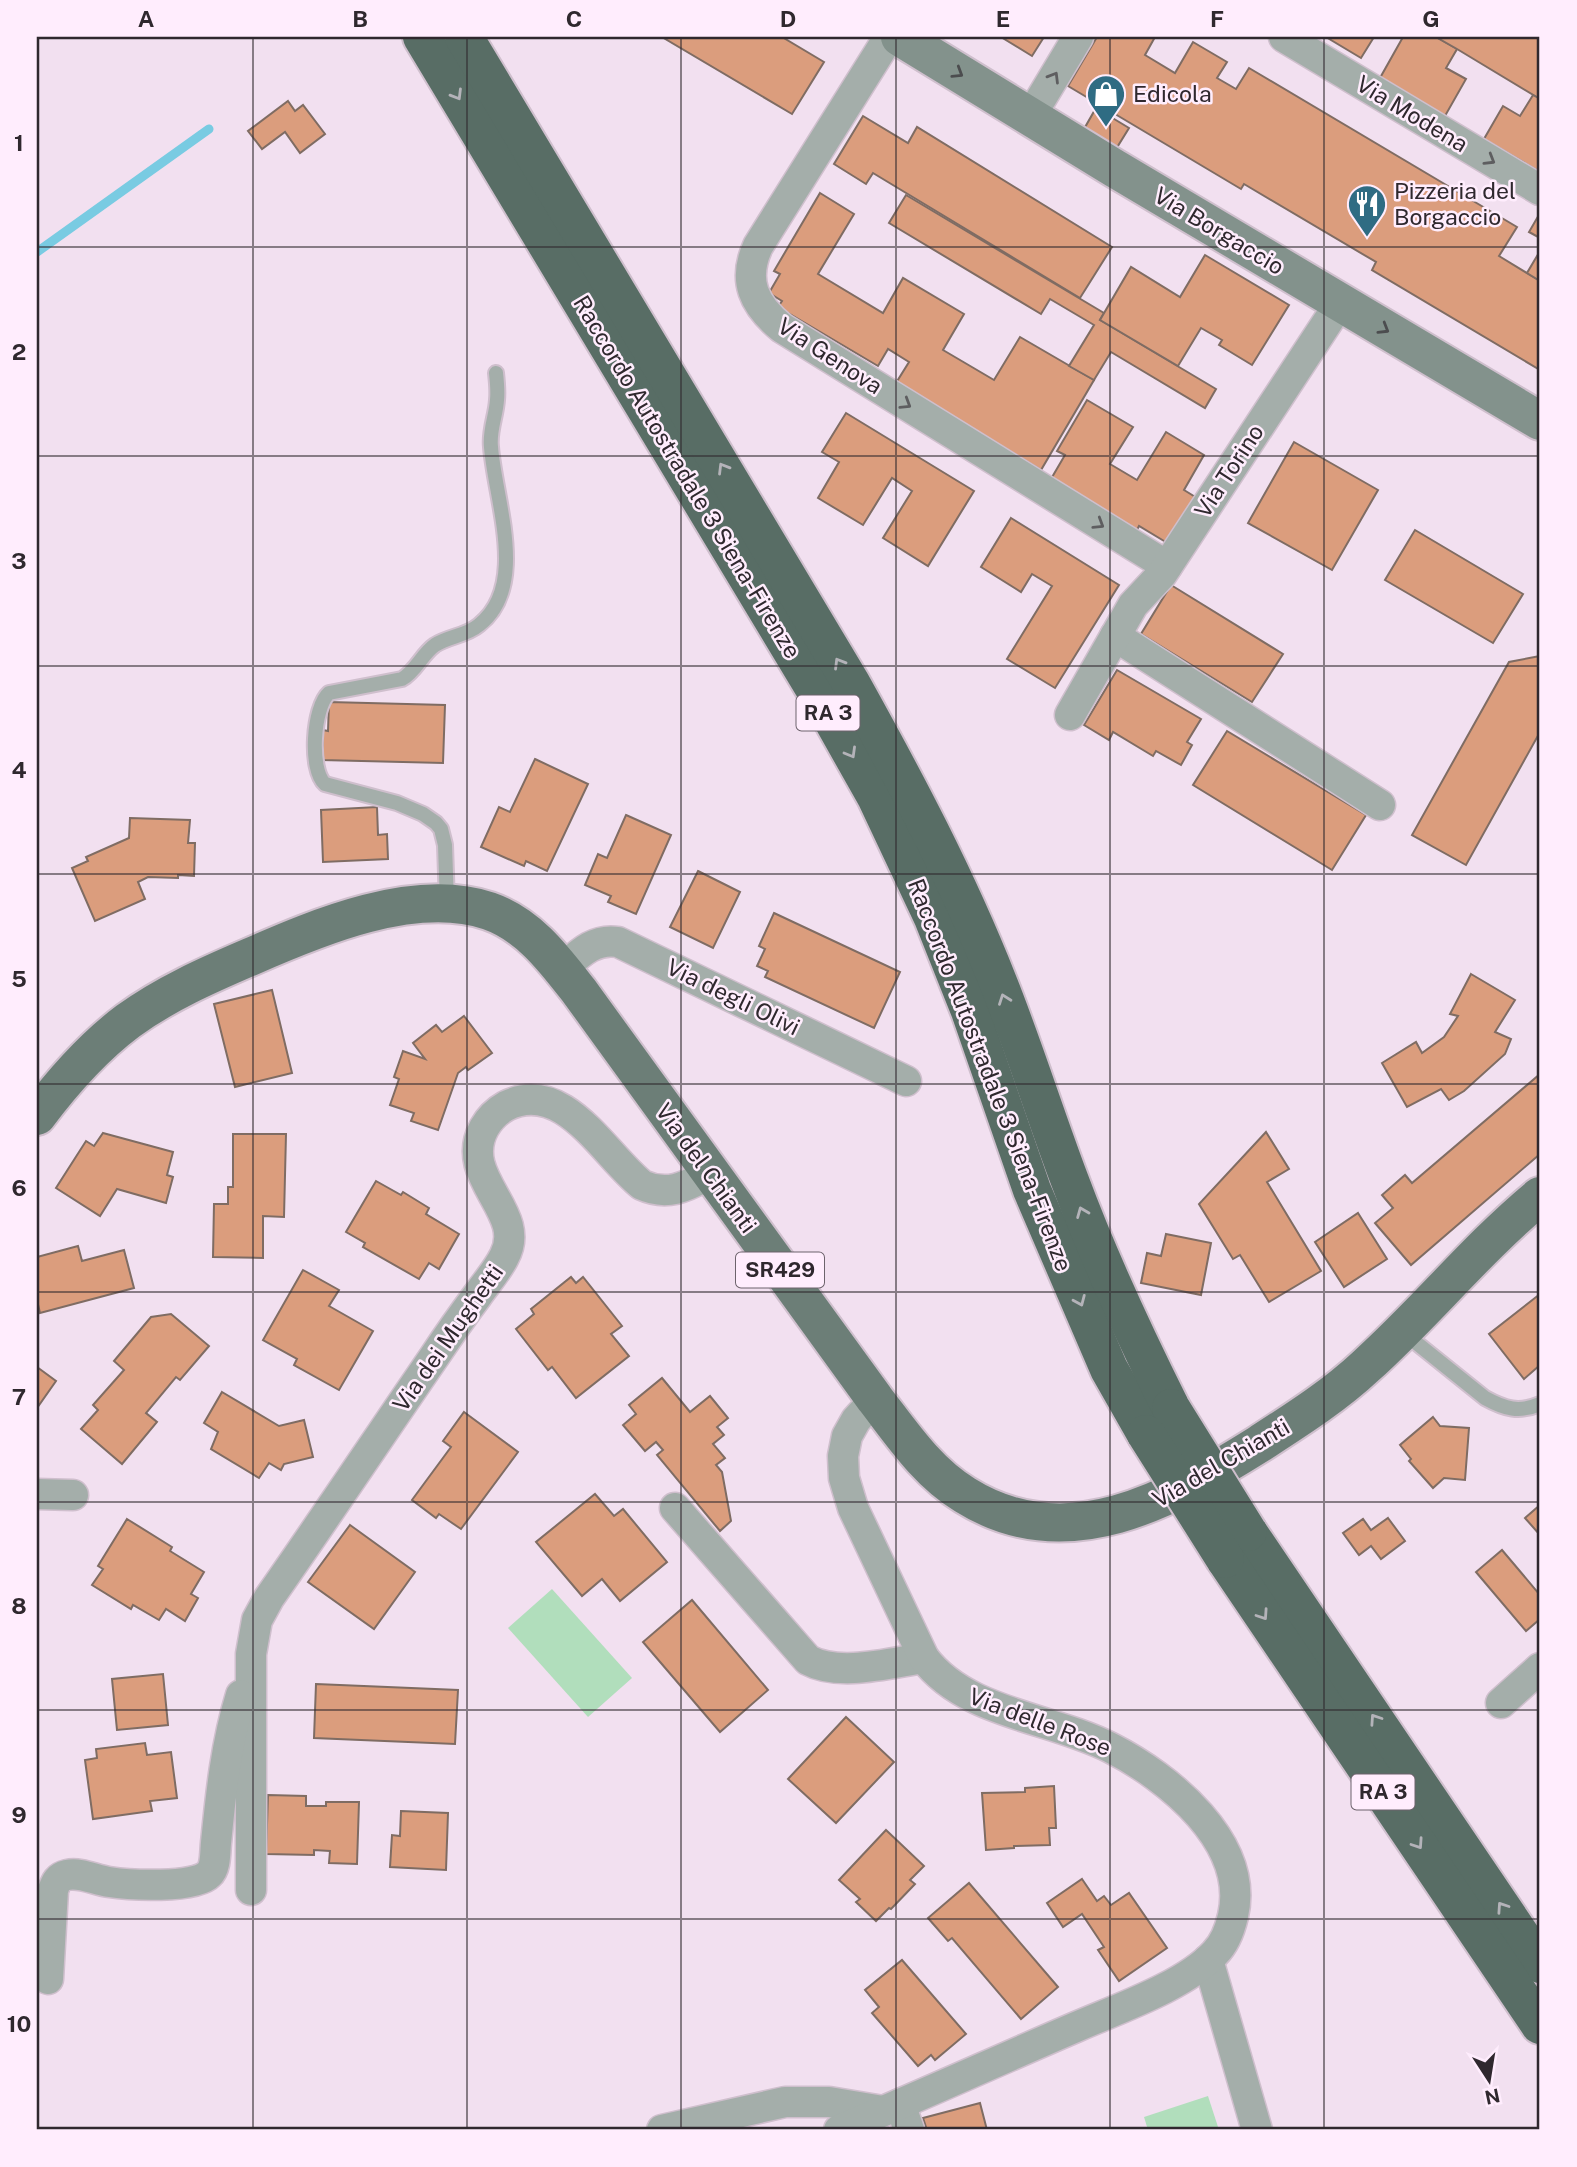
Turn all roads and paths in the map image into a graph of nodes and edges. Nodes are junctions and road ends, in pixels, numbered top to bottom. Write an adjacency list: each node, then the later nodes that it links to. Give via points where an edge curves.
1 (422, 37): 25 (highway, Raccordo Autostradale 3 Siena-Firenze / RA 3, one-way to 25, via 876,797 933,918 1032,1190 1110,1369)
2 (464, 37): 25 (highway, Raccordo Autostradale 3 Siena-Firenze / RA 3, one-way to 2, via 998,982 906,781)
3 (889, 37): 12 (street, Via Genova, one-way to 12, via 758,246 750,271 754,296 782,328)
4 (900, 37): 7 (main road, Via Borgaccio, one-way to 7)
5 (1078, 37): 7 (street, one-way to 5)
6 (1284, 37): 8 (street, Via Modena, one-way to 8)
7 (1030, 117): 9 (main road, Via Borgaccio)
8 (1540, 190)
9 (1340, 303): 11 (main road, Via Borgaccio, one-way to 11); 12 (street, Via Torino)
10 (496, 373): 16 (lane, via 490,443 506,571 495,607 471,631 431,647 402,679 329,693 318,710 316,727 316,770 325,785 397,803 423,814 440,829 446,855)
11 (1540, 421)
12 (1167, 566): 13 (street, Via Torino, via 1138,599)
13 (1115, 636): 14 (street, Via Torino); 15 (street)
14 (1070, 715)
15 (1380, 805)
16 (447, 904): 17 (main road, Via del Chianti / SR429, via 475,907 515,922); 19 (main road, Via del Chianti / SR429, via 398,908 340,922 189,985 146,1009 100,1044)
17 (562, 969): 18 (street, Via degli Olivi, via 594,944 618,942); 20 (main road, Via del Chianti / SR429)
18 (906, 1081)
19 (37, 1116)
20 (710, 1174): 23 (main road, Via del Chianti / SR429); 31 (street, Via dei Mughetti, via 678,1189 650,1189 632,1178 568,1112 548,1101 517,1102 489,1120 478,1143 478,1163 503,1213 508,1250 262,1609)
21 (1540, 1196): 22 (main road, Via del Chianti / SR429)
22 (1402, 1332): 23 (main road, Via del Chianti / SR429, via 1326,1399 1219,1469 1149,1505 1095,1519 1044,1521 980,1504 930,1468); 24 (lane, via 1496,1404 1519,1410)
23 (875, 1399): 30 (street, Via delle Rose, via 847,1436 844,1478 853,1508)
24 (1540, 1404)
25 (1159, 1421): 29 (highway, Raccordo Autostradale 3 Siena-Firenze / RA 3, bridge)
26 (37, 1494): 27 (street)
27 (73, 1495)
28 (675, 1508): 30 (street, via 808,1660 840,1668)
29 (1237, 1545): 36 (highway, Raccordo Autostradale 3 Siena-Firenze / RA 3, one-way to 29); 38 (highway, Raccordo Autostradale 3 Siena-Firenze / RA 3, one-way to 38)
30 (924, 1658): 35 (street, Via delle Rose, via 937,1674 968,1695 1122,1754 1155,1774 1200,1815 1224,1851 1235,1896 1227,1936)
31 (251, 1665): 34 (street, Via dei Mughetti); 37 (street, Via dei Mughetti, via 228,1747 211,1872 195,1881 159,1885 62,1876 53,1890)
32 (1540, 1668): 33 (street)
33 (1501, 1703)
34 (251, 1890)
35 (1208, 1960): 40 (street, Via delle Rose, via 1135,2001); 43 (street)
36 (1540, 1964)
37 (48, 1979)
38 (1540, 2025)
39 (794, 2102): 40 (street, via 829,2102); 41 (street); 42 (street)
40 (897, 2115): 41 (street, Via delle Rose)
41 (843, 2128)
42 (662, 2130)
43 (1257, 2130)

